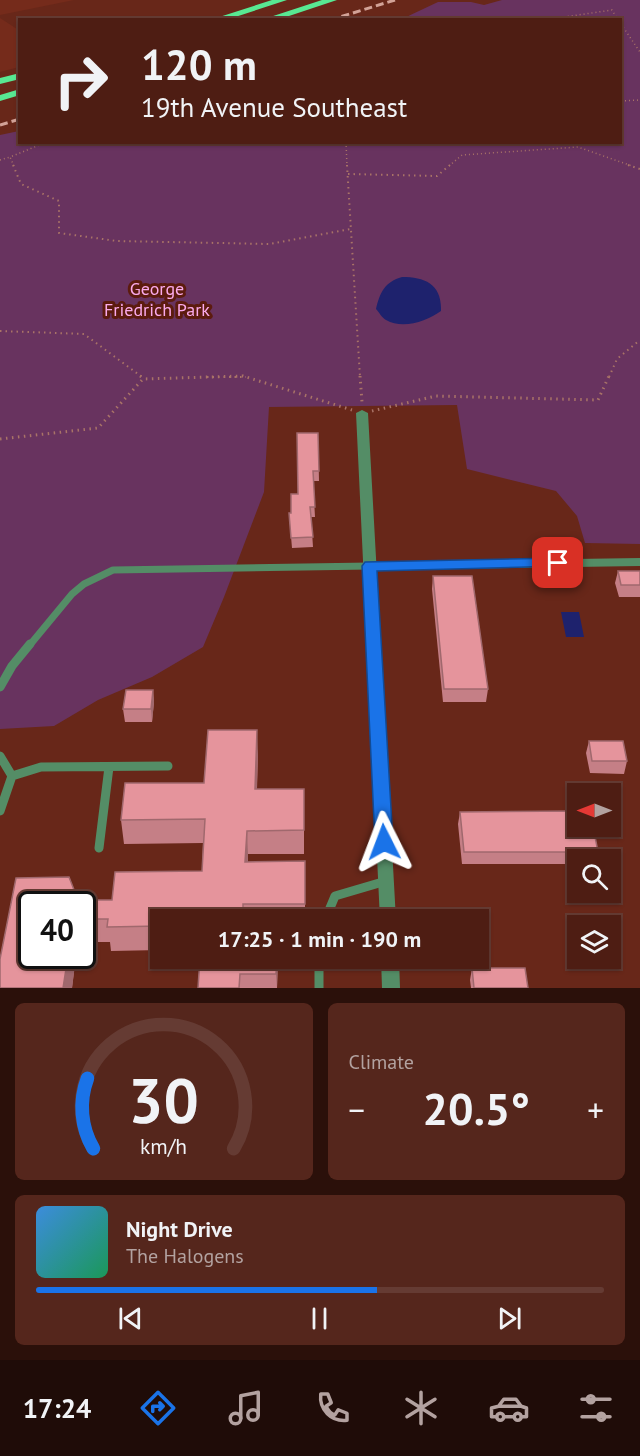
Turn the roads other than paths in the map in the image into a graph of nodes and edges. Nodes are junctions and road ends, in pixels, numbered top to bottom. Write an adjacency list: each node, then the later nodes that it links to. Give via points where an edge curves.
1 (282, 0): 3 (highway)
2 (332, 0): 4 (highway)
3 (221, 18)
4 (273, 18)
5 (18, 77): 6 (highway)
6 (1, 81)
7 (18, 93): 8 (highway)
8 (0, 98)
9 (362, 413): 11 (street)
10 (640, 562): 11 (street)
11 (370, 566): 12 (lane, via 113,570 72,594 12,666); 19 (street)
12 (0, 687)
13 (0, 756): 16 (lane)
14 (168, 766): 15 (lane)
15 (109, 767): 16 (lane, via 41,767); 18 (lane)
16 (12, 776): 17 (lane)
17 (0, 811)
18 (99, 848)
19 (386, 881): 20 (lane, via 335,896); 21 (street)
20 (330, 909)
21 (387, 909)
22 (319, 969): 24 (lane)
23 (391, 969): 25 (street)
24 (319, 988)
25 (392, 988)

